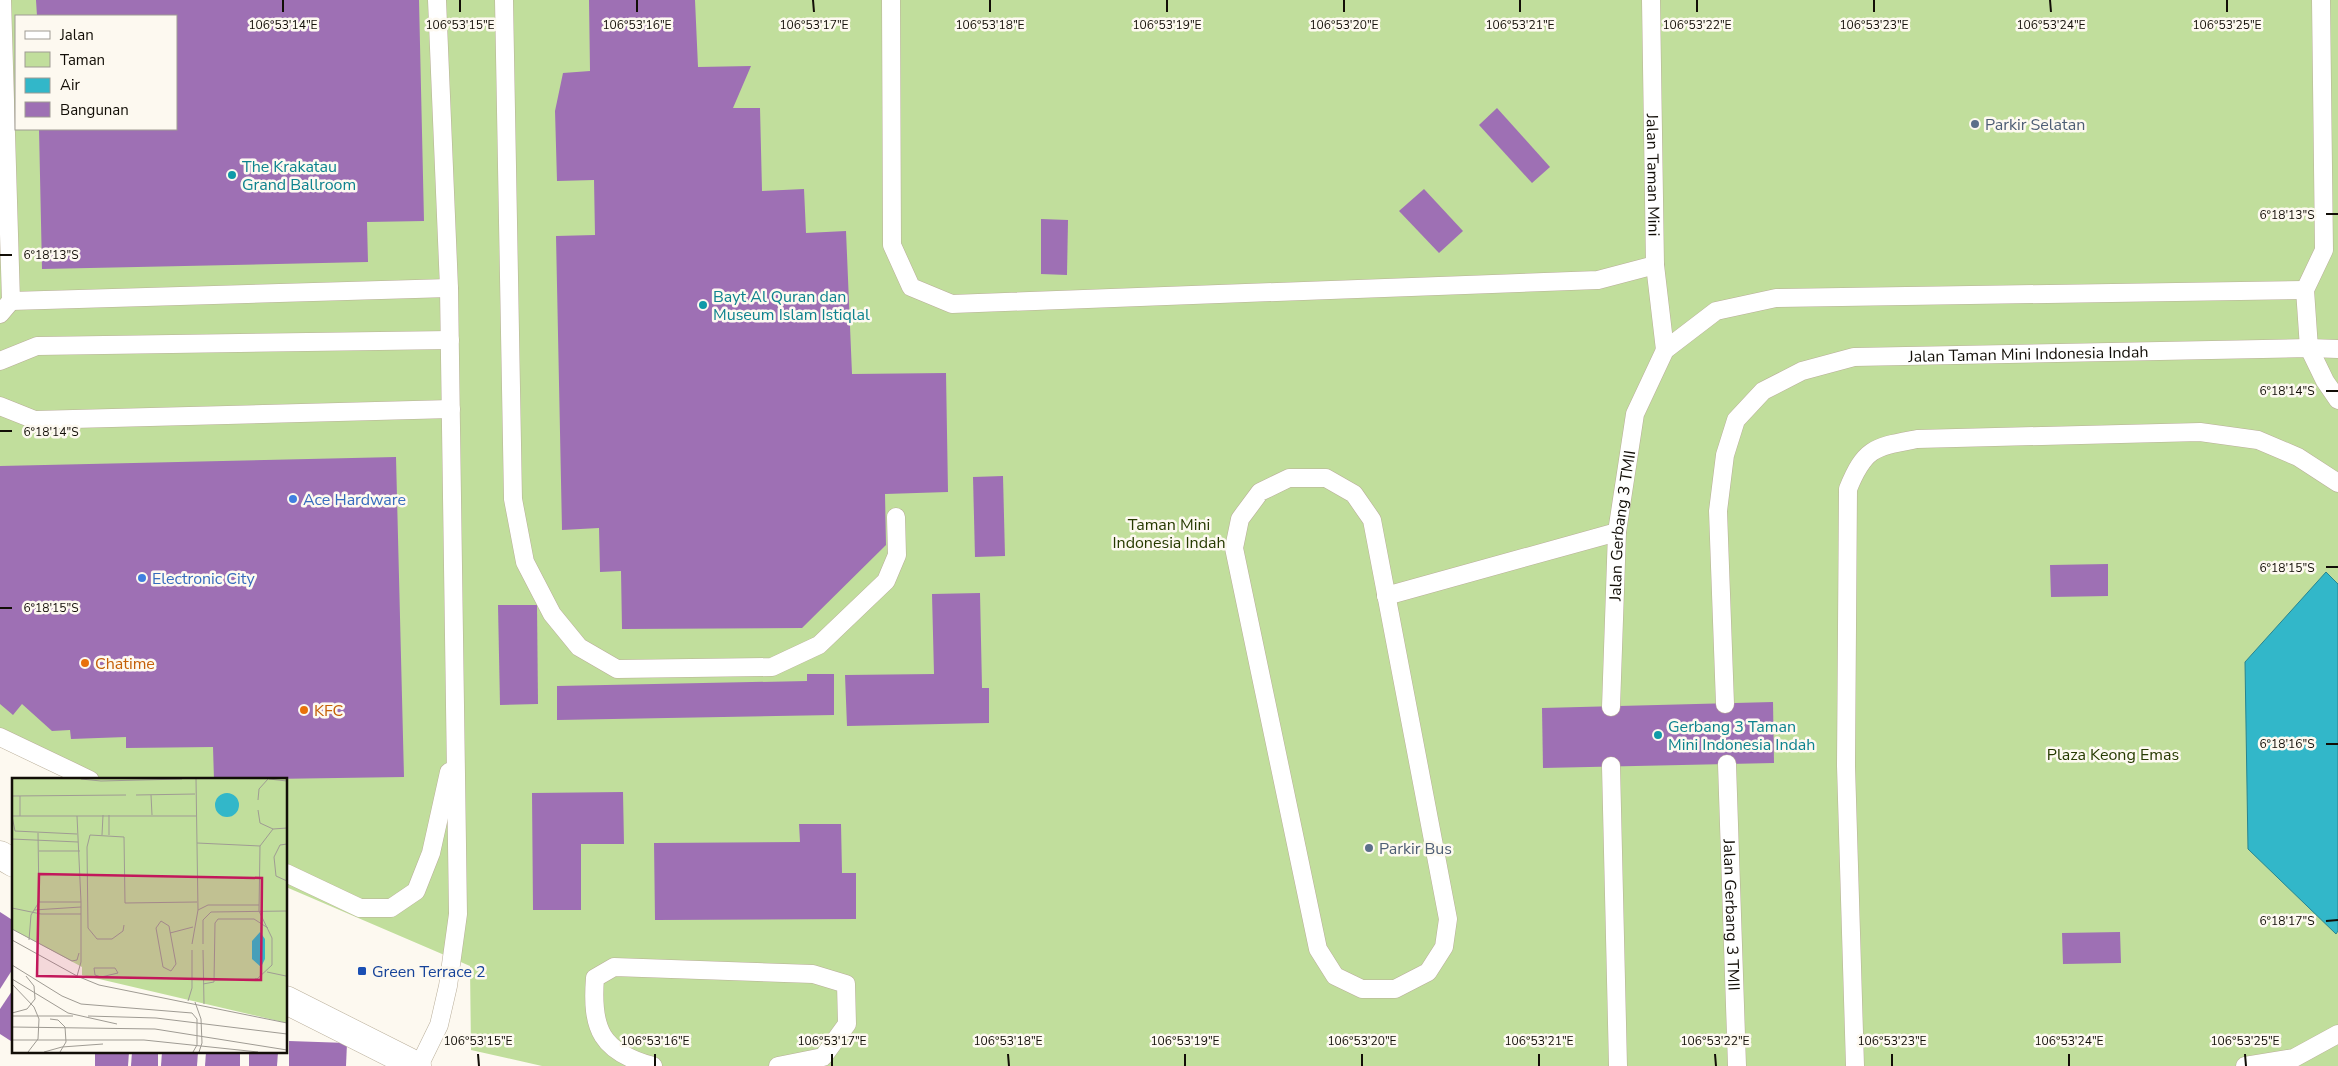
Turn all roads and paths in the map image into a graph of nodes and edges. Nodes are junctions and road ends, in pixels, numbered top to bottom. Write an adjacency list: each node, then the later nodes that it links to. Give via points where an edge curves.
1 (2, 0): 10 (lane)
2 (437, 0): 8 (lane)
3 (504, 0): 20 (lane, via 513,499 525,562 552,614 579,647 617,669 772,667 819,645 886,581 896,555)
4 (890, 0): 7 (lane, via 892,246 911,287 952,304 1598,280)
5 (1651, 0): 7 (lane, Jalan Taman Mini)
6 (2321, 0): 9 (lane, via 2324,250)
7 (1656, 265): 14 (lane, Jalan Taman Mini)
8 (449, 288): 10 (lane); 11 (lane)
9 (2305, 290): 12 (lane); 14 (lane, via 1776,298 1716,311)
10 (6, 307)
11 (450, 340): 15 (lane, via 37,346); 18 (lane)
12 (2309, 348): 13 (lane, Jalan Taman Mini Indonesia Indah); 16 (lane); 23 (lane, Jalan Taman Mini Indonesia Indah, via 1854,357 1802,371 1763,391 1736,420 1725,455 1718,511)
13 (2338, 349)
14 (1665, 350): 21 (lane, Jalan Gerbang 3 TMII, via 1634,414)
15 (0, 361)
16 (2338, 400)
17 (0, 406): 18 (lane, via 35,420)
18 (451, 409): 26 (lane)
19 (2338, 482): 40 (lane, via 2298,458 2258,440 2200,432 1917,439 1878,446 1858,466 1848,489 1846,766)
20 (896, 517)
21 (1618, 532): 22 (lane); 24 (lane, Jalan Gerbang 3 TMII)
22 (1386, 596): 22 (lane, via 1372,520 1354,494 1326,478 1289,478 1260,492 1240,518 1234,548 1318,949 1334,976 1362,989 1395,989 1428,972 1444,947 1448,919)
23 (1725, 704)
24 (1611, 707)
25 (0, 737): 29 (lane)
26 (455, 745): 32 (lane, via 431,853 416,892 391,908 360,908); 35 (lane, via 458,914 439,1025)
27 (1726, 764): 39 (lane, Jalan Gerbang 3 TMII)
28 (1611, 766): 38 (lane)
29 (86, 778)
30 (0, 855): 31 (main road)
31 (12, 862)
32 (288, 874)
33 (288, 1001): 35 (main road)
34 (2338, 1034): 41 (lane, via 2294,1058)
35 (418, 1066)
36 (653, 1066): 37 (lane, via 610,1046 596,1024 593,1003 595,978 614,967 813,974 846,984 848,1024 823,1057)
37 (778, 1066)
38 (1618, 1066)
39 (1737, 1066)
40 (1855, 1066)
41 (2245, 1066)

